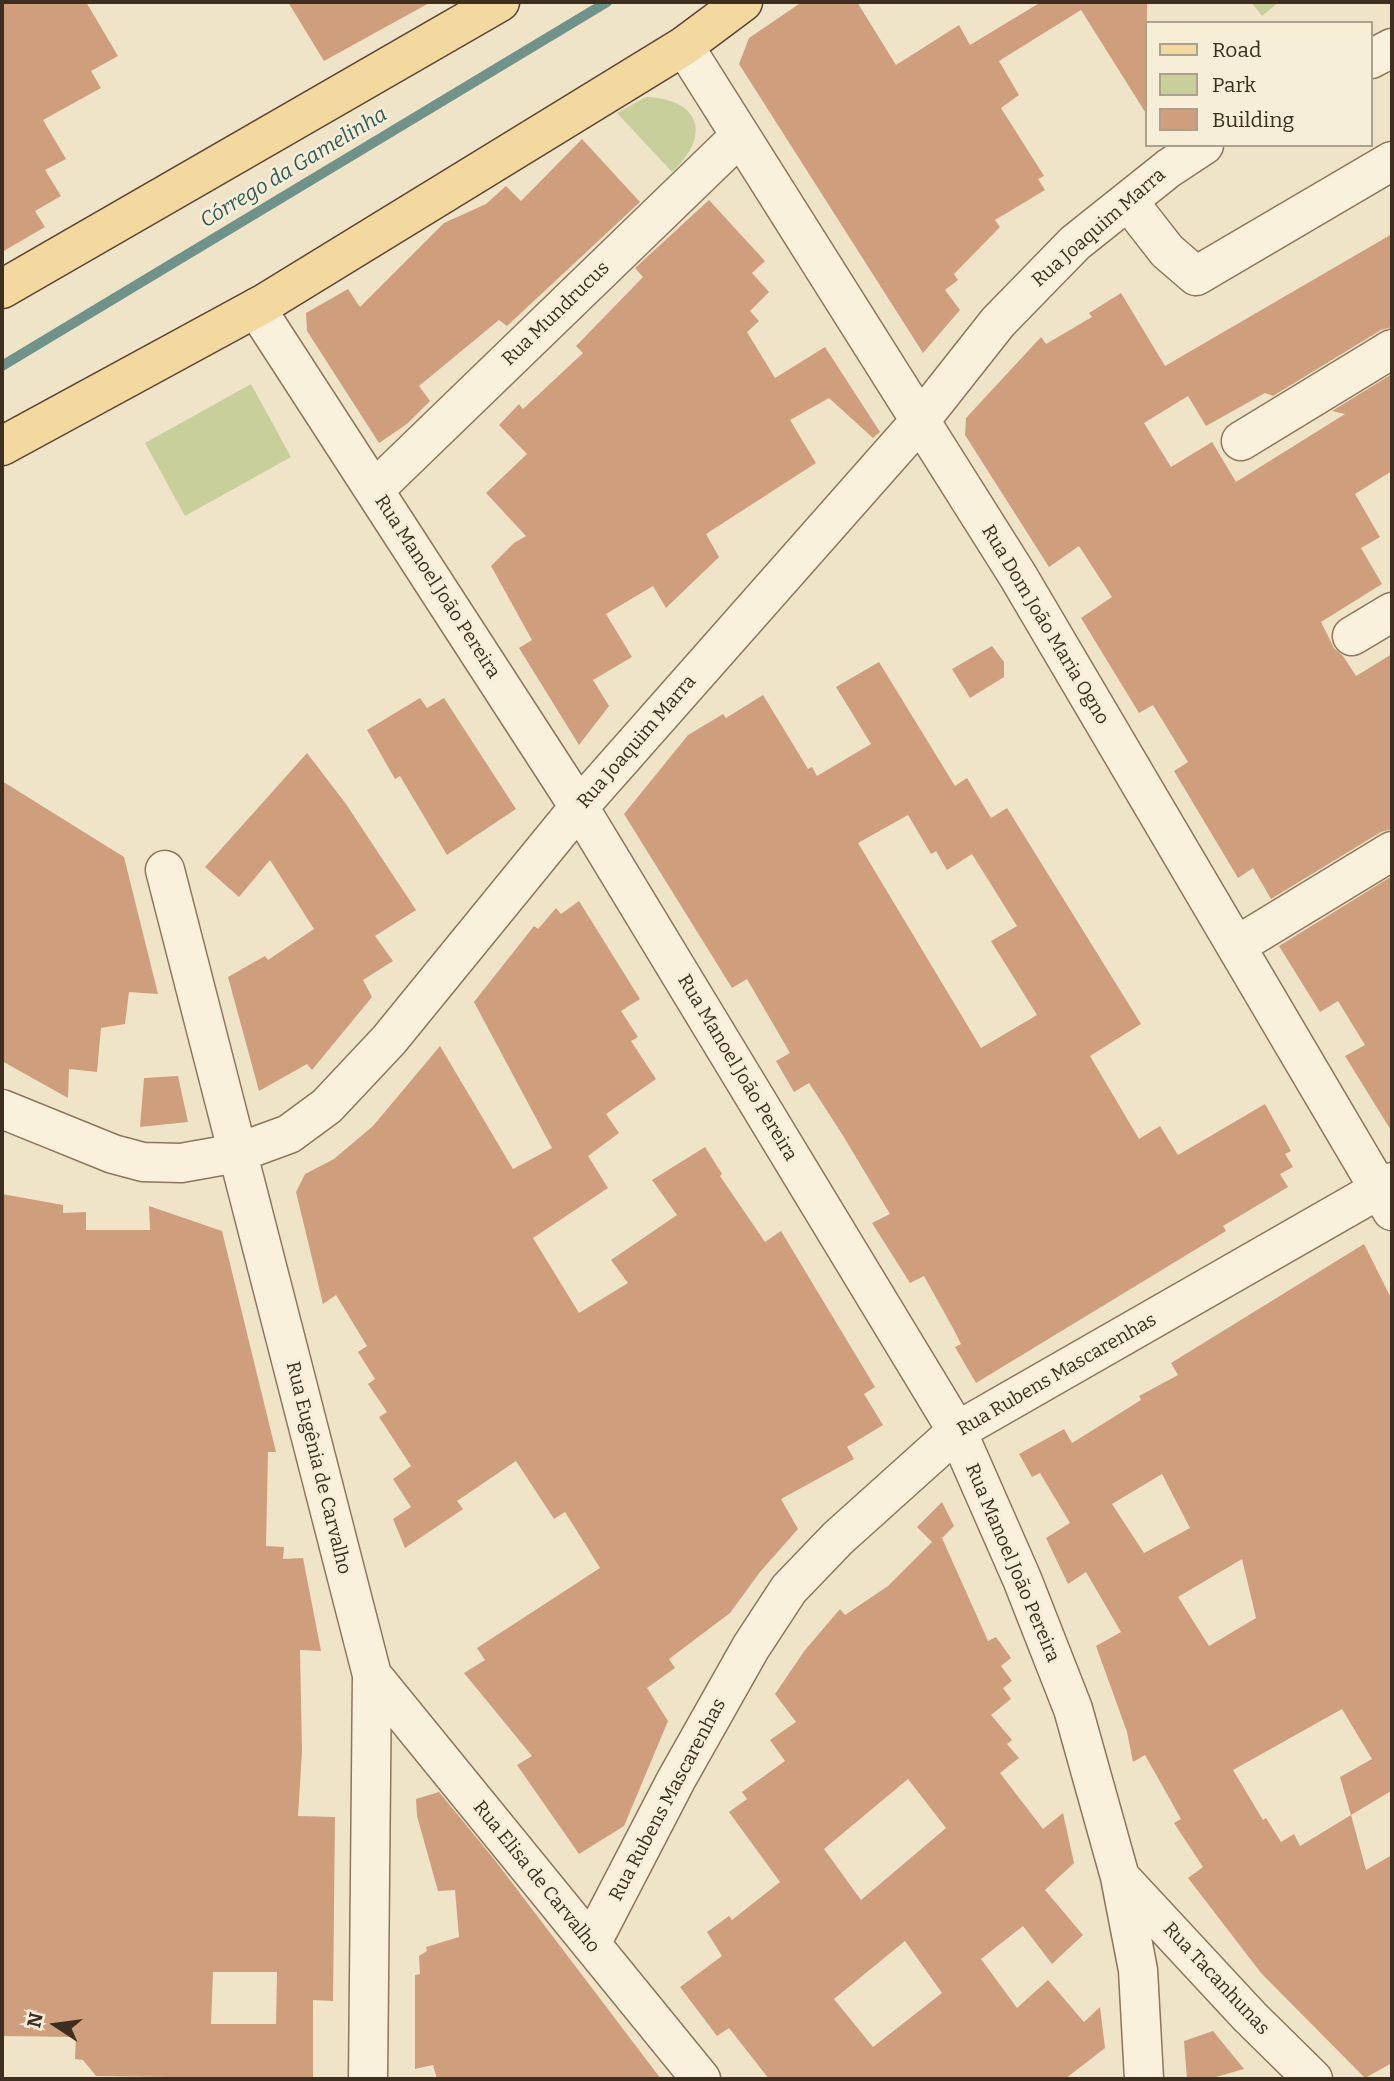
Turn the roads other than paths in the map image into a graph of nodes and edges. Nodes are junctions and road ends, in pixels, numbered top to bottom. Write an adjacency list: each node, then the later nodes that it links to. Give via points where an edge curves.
1 (500, 2): 10 (main road)
2 (743, 2): 3 (main road)
3 (684, 46): 6 (street, Rua Dom João Maria Ogno); 11 (main road)
4 (1392, 48): 5 (street)
5 (1373, 58)
6 (739, 138): 13 (street, Rua Dom João Maria Ogno); 16 (street, Rua Mundrucus)
7 (1201, 147): 9 (street, Rua Joaquim Marra)
8 (1392, 161): 9 (street, via 1196,276 1167,251)
9 (1128, 201): 13 (street, Rua Joaquim Marra, via 1034,283)
10 (2, 289)
11 (256, 308): 15 (main road); 16 (street, Rua Manoel João Pereira)
12 (1392, 349): 14 (street)
13 (919, 422): 19 (street, Rua Joaquim Marra); 22 (street, Rua Dom João Maria Ogno, via 1017,576)
14 (1241, 441)
15 (2, 446)
16 (374, 490): 19 (street, Rua Manoel João Pereira)
17 (1392, 612): 18 (street)
18 (1352, 636)
19 (579, 807): 24 (street, Rua Joaquim Marra, via 389,1040 327,1106 289,1134); 26 (street, Rua Manoel João Pereira)
20 (1392, 851): 22 (street)
21 (165, 870): 24 (street, Rua Eugênia de Carvalho)
22 (1236, 946): 25 (street, Rua Dom João Maria Ogno)
23 (2, 1109): 24 (street, Rua Joaquim Marra, via 143,1163 181,1163)
24 (237, 1153): 27 (street, Rua Eugênia de Carvalho)
25 (1388, 1194): 26 (street, Rua Rubens Mascarenhas)
26 (957, 1431): 28 (street, Rua Manoel João Pereira, via 1073,1709); 29 (street, Rua Rubens Mascarenhas, via 838,1538 789,1589 676,1780)
27 (372, 1675): 29 (street, Rua Elisa de Carvalho); 30 (street, Rua Eugênia de Carvalho)
28 (1120, 1877): 32 (street, Rua Manoel João Pereira, via 1138,1970); 33 (street, Rua Tacanhunas)
29 (591, 1944): 31 (street, Rua Elisa de Carvalho)
30 (368, 2079)
31 (701, 2079)
32 (1144, 2079)
33 (1313, 2079)

